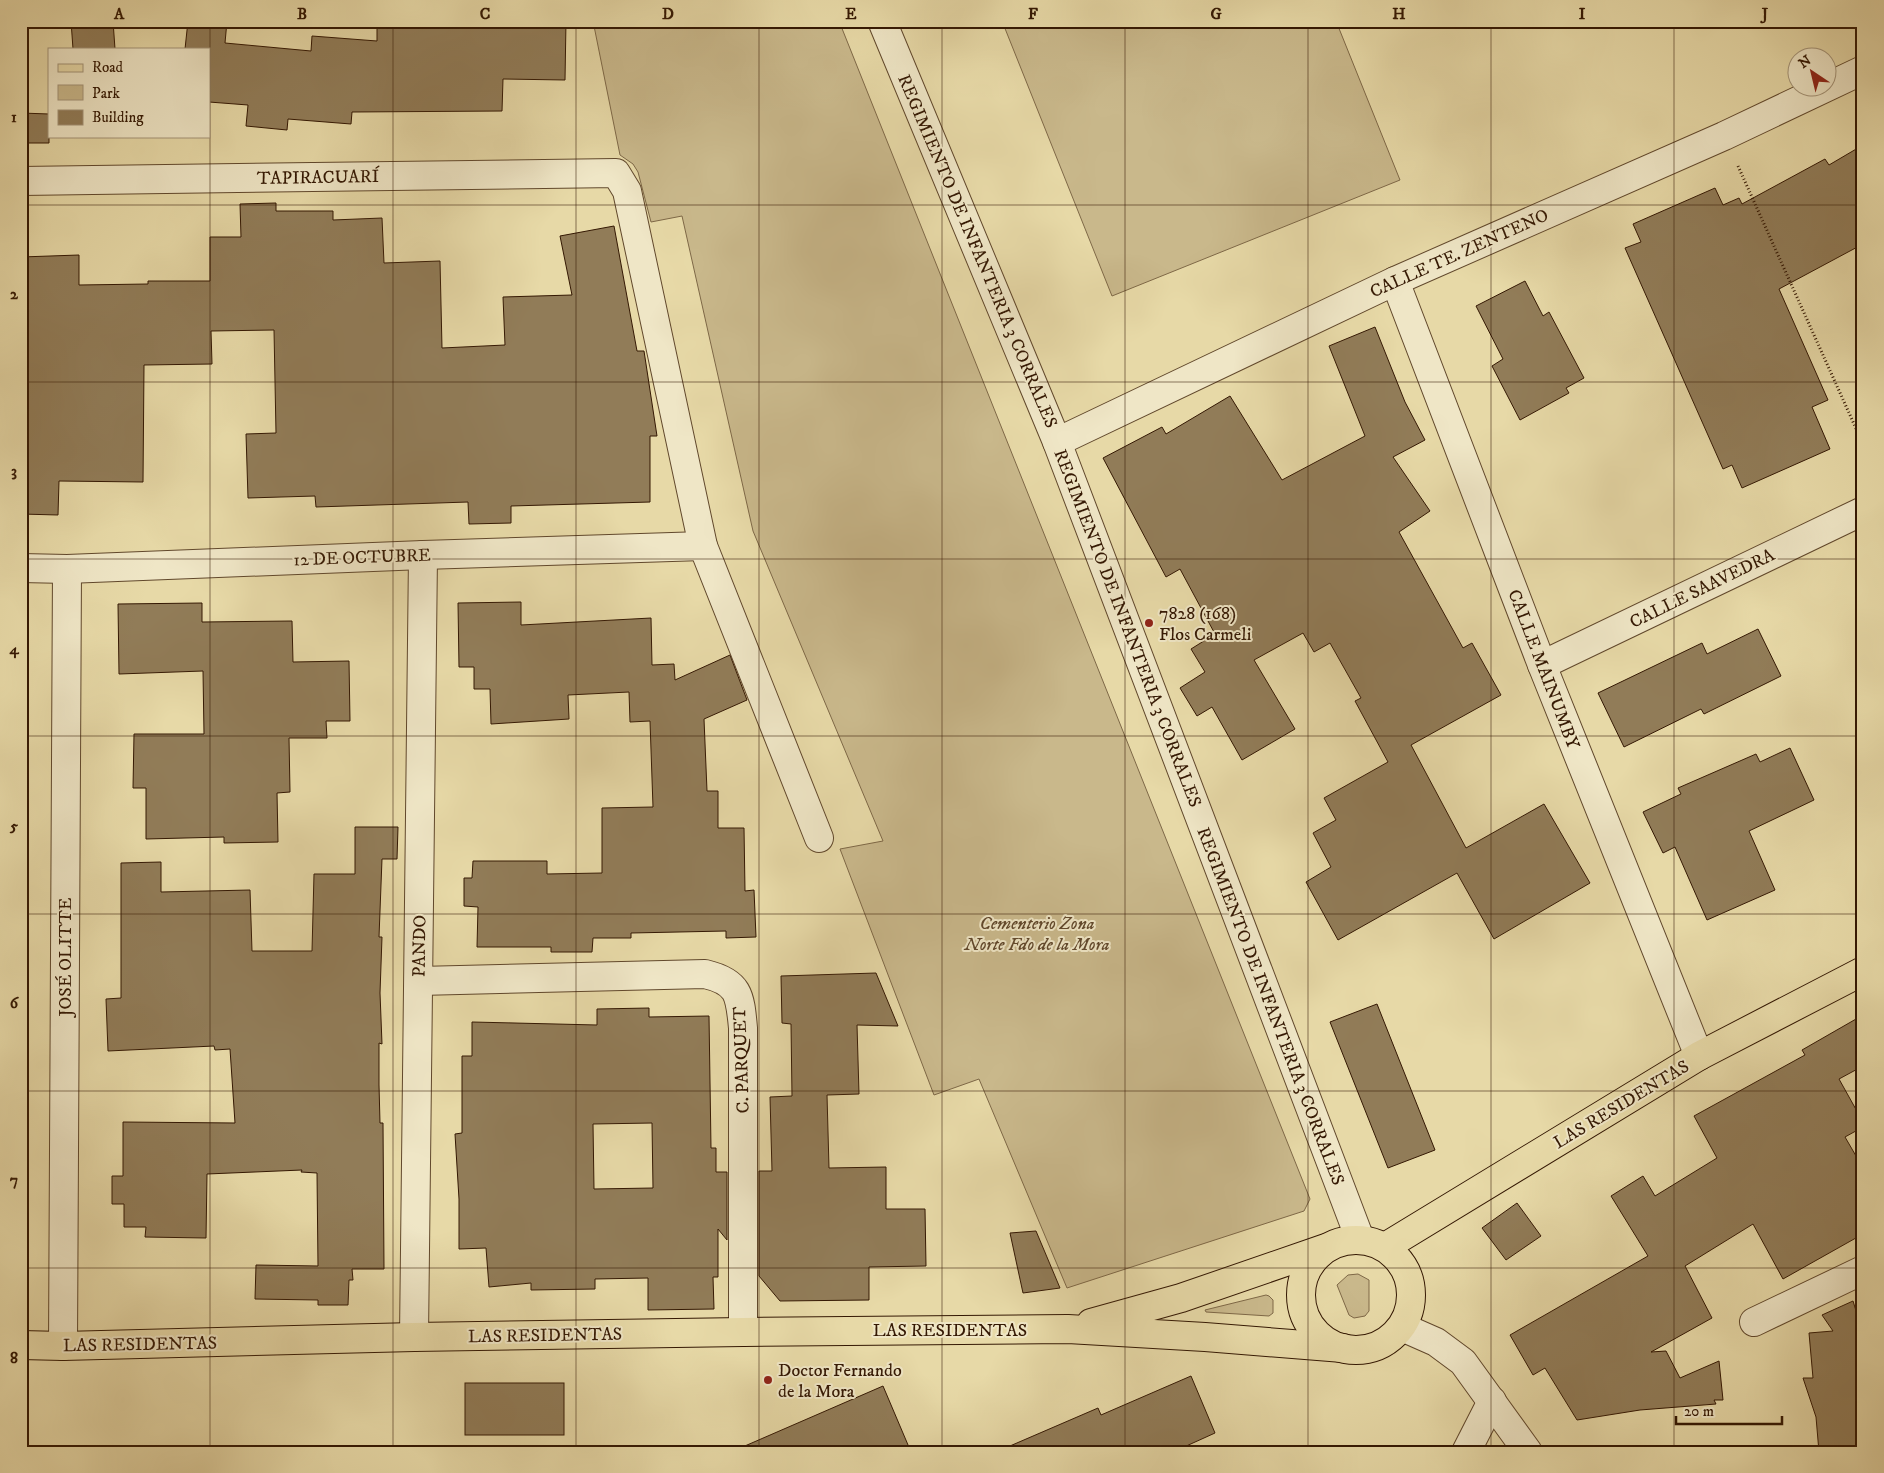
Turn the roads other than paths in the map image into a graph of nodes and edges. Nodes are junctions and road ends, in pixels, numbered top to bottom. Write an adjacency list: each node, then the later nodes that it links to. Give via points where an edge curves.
1 (882, 21): 5 (street, REGIMIENTO DE INFANTERIA 3 CORRALES)
2 (1863, 70): 4 (street, CALLE TE. ZENTENO, via 1724,136)
3 (21, 181): 7 (street, TAPIRACUARÍ, via 616,173 627,191)
4 (1395, 281): 5 (street, CALLE TE. ZENTENO); 11 (street, CALLE MAINUMBY)
5 (1057, 442): 16 (street, REGIMIENTO DE INFANTERIA 3 CORRALES)
6 (1863, 511): 11 (street, CALLE SAAVEDRA)
7 (703, 546): 8 (street, 12 DE OCTUBRE); 12 (street)
8 (424, 555): 10 (street, 12 DE OCTUBRE); 14 (street, PANDO)
9 (21, 568): 10 (street, 12 DE OCTUBRE)
10 (67, 569): 25 (street, JOSÉ OLITTE)
11 (1542, 665): 15 (street, CALLE MAINUMBY)
12 (818, 838)
13 (1863, 970): 15 (main road, LAS RESIDENTAS)
14 (419, 981): 22 (street, C. PARQUET, via 705,974 723,978 731,985 740,1001 743,1028); 23 (street, PANDO)
15 (1700, 1056): 16 (main road, LAS RESIDENTAS)
16 (1373, 1243): 17 (main road, via 1343,1241); 20 (main road, via 1399,1259 1408,1275 1412,1292 1410,1310)
17 (1328, 1247): 21 (main road, LAS RESIDENTAS, via 1181,1298); 26 (main road, via 1314,1259 1305,1275 1301,1294 1304,1312 1312,1328 1326,1341)
18 (1863, 1270): 19 (street)
19 (1754, 1322)
20 (1402, 1327): 26 (main road, via 1376,1346 1359,1350); 27 (street, via 1436,1342 1463,1362)
21 (1068, 1329): 22 (main road, LAS RESIDENTAS); 26 (main road, LAS RESIDENTAS)
22 (743, 1332): 23 (main road, LAS RESIDENTAS)
23 (414, 1337): 25 (main road, LAS RESIDENTAS)
24 (21, 1345): 25 (main road, LAS RESIDENTAS)
25 (63, 1346)
26 (1343, 1348)
27 (1492, 1401): 28 (street); 29 (street)
28 (1466, 1452)
29 (1528, 1452)

